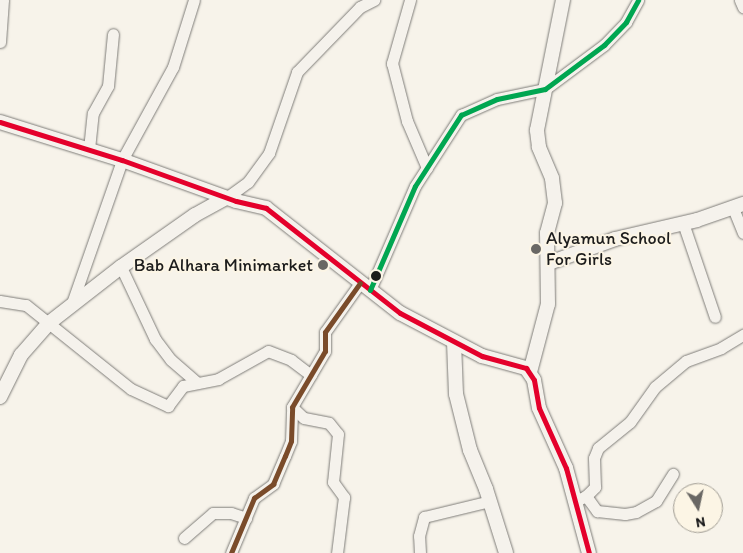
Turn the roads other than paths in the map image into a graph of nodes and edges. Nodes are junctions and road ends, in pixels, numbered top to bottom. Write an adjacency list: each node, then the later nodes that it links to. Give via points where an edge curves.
1 (4, 0): 9 (street)
2 (194, 0): 14 (street, via 173,67 146,110)
3 (374, 0): 16 (street, via 360,7 297,72 268,153 248,182)
4 (410, 0): 15 (street, via 406,24 392,63 407,121)
5 (563, 0): 11 (street)
6 (638, 0): 11 (street, via 626,22 604,45)
7 (740, 0): 8 (street)
8 (743, 8)
9 (1, 34)
10 (113, 34): 13 (street, via 108,86 93,113)
11 (545, 89): 15 (street, via 497,99 461,115); 20 (street, via 537,134 555,191 555,210 547,233)
12 (0, 122): 13 (street)
13 (88, 149): 14 (street)
14 (122, 160): 16 (street); 24 (street)
15 (427, 168): 22 (street)
16 (226, 198): 21 (street, via 195,214); 22 (street, via 276,213)
17 (738, 206): 18 (street); 19 (street)
18 (682, 223): 20 (street, via 615,239); 25 (street)
19 (743, 233)
20 (549, 263): 29 (street, via 548,304)
21 (121, 267): 24 (street); 31 (street, via 155,339 171,360)
22 (365, 287): 28 (street, via 400,313); 30 (street, via 325,332 325,351)
23 (0, 301): 26 (street, via 26,305)
24 (70, 306): 26 (street)
25 (715, 317)
26 (49, 323): 31 (street, via 131,389 168,406 183,386); 32 (street, via 21,355)
27 (743, 336): 35 (street, via 686,361 655,387 630,422 598,448 594,458 595,486)
28 (454, 342): 29 (street, via 482,356 520,365); 36 (street, via 456,394 470,450)
29 (530, 372): 35 (street, via 539,408)
30 (311, 374): 31 (street, via 291,360 268,351 218,379); 33 (street)
31 (197, 383)
32 (0, 396)
33 (292, 407): 37 (street, via 291,441 285,456 273,484 254,498); 40 (street, via 304,418 329,423 338,434 333,482 344,497)
34 (673, 474): 35 (street, via 656,501 636,512 597,511)
35 (580, 499): 43 (street)
36 (490, 501): 41 (street, via 424,517 418,536); 42 (street)
37 (246, 518): 38 (street, via 231,512 214,513); 39 (street)
38 (184, 538)
39 (231, 553)
40 (337, 553)
41 (420, 553)
42 (506, 553)
43 (588, 553)

